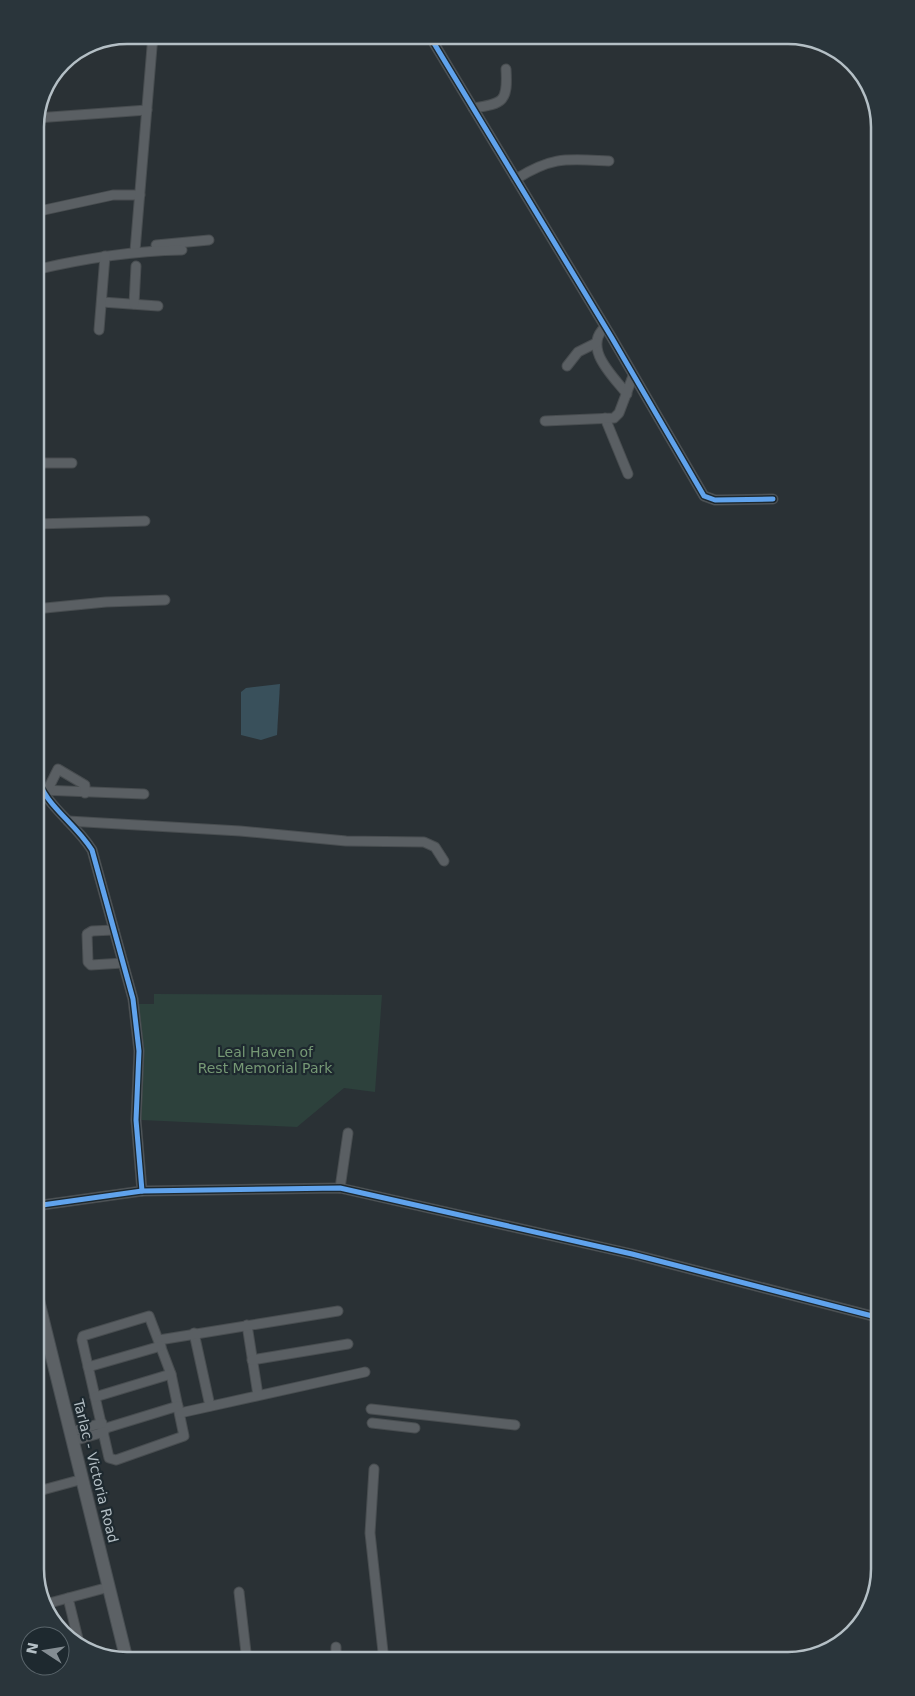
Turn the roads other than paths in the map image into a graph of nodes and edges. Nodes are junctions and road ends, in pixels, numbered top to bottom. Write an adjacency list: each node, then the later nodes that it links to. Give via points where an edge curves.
1 (152, 44): 5 (street)
2 (434, 44): 4 (street)
3 (506, 69): 4 (street, via 507,92 504,99 496,104)
4 (473, 108): 8 (street)
5 (148, 110): 6 (street); 9 (street)
6 (45, 117)
7 (608, 162): 8 (street, via 558,159)
8 (516, 179): 20 (street)
9 (140, 195): 10 (street, via 113,195); 12 (street)
10 (44, 210)
11 (209, 240): 12 (street)
12 (136, 249): 13 (street); 14 (street)
13 (182, 250)
14 (105, 256): 16 (street); 17 (street)
15 (136, 266): 18 (street)
16 (44, 268)
17 (102, 302): 18 (street); 21 (street)
18 (134, 304): 19 (street)
19 (158, 306)
20 (605, 327): 22 (street); 24 (street)
21 (99, 330)
22 (596, 343): 23 (street, via 578,352); 25 (street, via 602,362)
23 (567, 366)
24 (633, 376): 25 (street); 31 (street, via 704,496 715,500)
25 (627, 394): 26 (street, via 619,413 614,418)
26 (605, 418): 27 (street); 30 (street)
27 (545, 421)
28 (44, 463): 29 (street)
29 (72, 463)
30 (628, 474)
31 (774, 499)
32 (145, 520): 33 (street)
33 (44, 524)
34 (165, 600): 35 (street)
35 (44, 608)
36 (44, 790): 37 (street); 37 (street, via 56,770 61,770 81,781); 39 (street)
37 (86, 792): 38 (street)
38 (144, 794)
39 (68, 822): 40 (street, via 240,831 346,841 424,842 435,847); 41 (street, via 86,839 92,850)
40 (444, 861)
41 (114, 930): 42 (street); 42 (street, via 87,934 88,962 91,966)
42 (123, 963): 45 (street, via 134,999 139,1051 136,1120)
43 (348, 1133): 44 (street)
44 (340, 1188): 45 (street); 48 (street, via 632,1254)
45 (142, 1191): 46 (street)
46 (44, 1205)
47 (338, 1311): 50 (street)
48 (871, 1316)
49 (44, 1324): 67 (main road, Tarlac - Victoria Road)
50 (247, 1325): 51 (street); 54 (street)
51 (194, 1333): 52 (street); 60 (street)
52 (160, 1343): 55 (street); 55 (street, via 150,1316 84,1336 82,1344); 57 (street)
53 (348, 1344): 54 (street)
54 (252, 1360): 58 (street)
55 (88, 1367): 59 (street)
56 (365, 1372): 58 (street)
57 (171, 1374): 59 (street); 61 (street)
58 (258, 1395): 60 (street)
59 (95, 1397): 65 (street)
60 (210, 1406): 61 (street)
61 (179, 1409): 65 (street); 65 (street, via 184,1436 116,1460 109,1458)
62 (371, 1409): 64 (street)
63 (372, 1422): 66 (street)
64 (515, 1425)
65 (103, 1428): 67 (street)
66 (415, 1428)
67 (72, 1436): 69 (main road, Tarlac - Victoria Road)
68 (374, 1469): 80 (street, via 370,1533)
69 (83, 1479): 70 (street); 71 (main road, Tarlac - Victoria Road)
70 (44, 1487)
71 (109, 1587): 73 (street); 77 (main road, Tarlac - Victoria Road)
72 (239, 1592): 78 (street)
73 (68, 1598): 74 (street); 75 (street)
74 (51, 1603)
75 (77, 1635)
76 (336, 1647): 79 (street)
77 (125, 1652)
78 (247, 1652)
79 (336, 1652)
80 (383, 1652)

